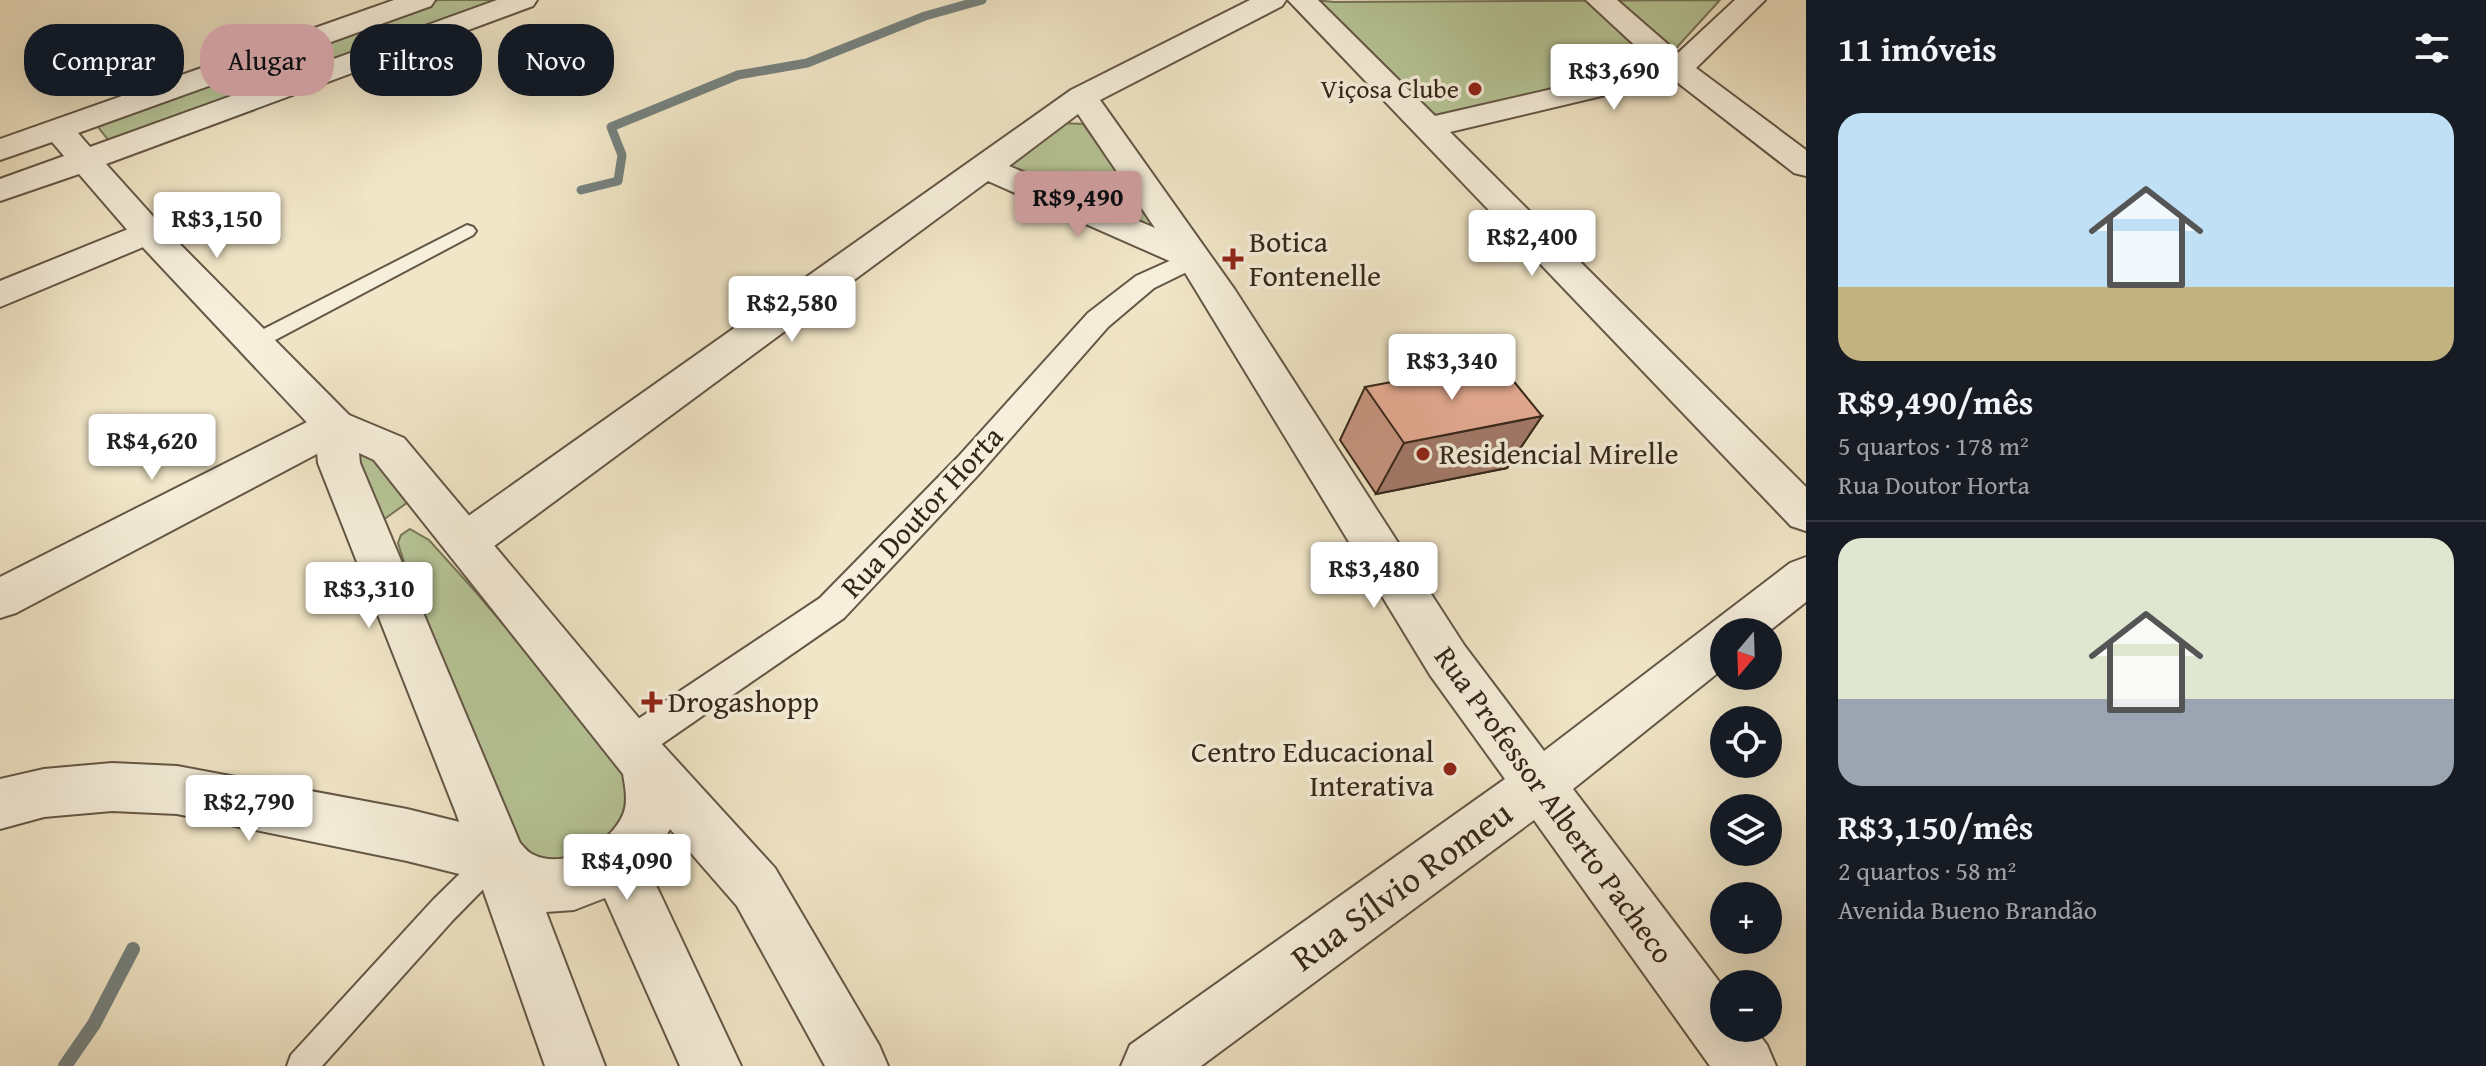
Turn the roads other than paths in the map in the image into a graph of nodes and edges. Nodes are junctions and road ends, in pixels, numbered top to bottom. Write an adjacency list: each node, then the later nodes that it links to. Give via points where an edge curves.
1 (421, 0): 10 (street)
2 (523, 0): 12 (street)
3 (1272, 0): 8 (street)
4 (1302, 0): 9 (street)
5 (1600, 0): 7 (street)
6 (1751, 0): 7 (street)
7 (1678, 69): 9 (street); 13 (street)
8 (1082, 97): 14 (street); 18 (street, Rua Professor Alberto Pacheco)
9 (1426, 128): 22 (street)
10 (58, 130): 11 (street); 12 (street)
11 (0, 150)
12 (84, 161): 15 (street); 17 (street)
13 (1806, 166)
14 (984, 167): 18 (street); 23 (street)
15 (0, 191)
16 (467, 231): 20 (lane)
17 (148, 232): 19 (street); 20 (street)
18 (1194, 258): 29 (street, Rua Doutor Horta, via 1145,282 1098,320 832,608); 30 (street, Rua Professor Alberto Pacheco, via 1447,660)
19 (0, 295)
20 (255, 342): 21 (street)
21 (335, 426): 23 (street, via 389,449); 24 (street, via 339,463); 26 (street)
22 (1806, 514)
23 (456, 530): 24 (street, via 423,511 411,512 395,520); 29 (street)
24 (374, 549): 32 (street)
25 (1806, 576): 27 (street)
26 (0, 599)
27 (1752, 618)
28 (1710, 651): 30 (street, Rua Sílvio Romeu)
29 (638, 754): 33 (street, via 651,782 650,814 638,840); 37 (street, via 756,887)
30 (1538, 786): 38 (street, Rua Sílvio Romeu); 39 (street, Rua Professor Alberto Pacheco)
31 (0, 804): 32 (street, via 44,793 112,787 177,790)
32 (496, 857): 33 (street, via 514,874 564,885); 34 (lane); 35 (street)
33 (617, 863): 36 (street)
34 (302, 1066)
35 (575, 1066)
36 (711, 1066)
37 (858, 1066)
38 (1151, 1066)
39 (1746, 1066)

